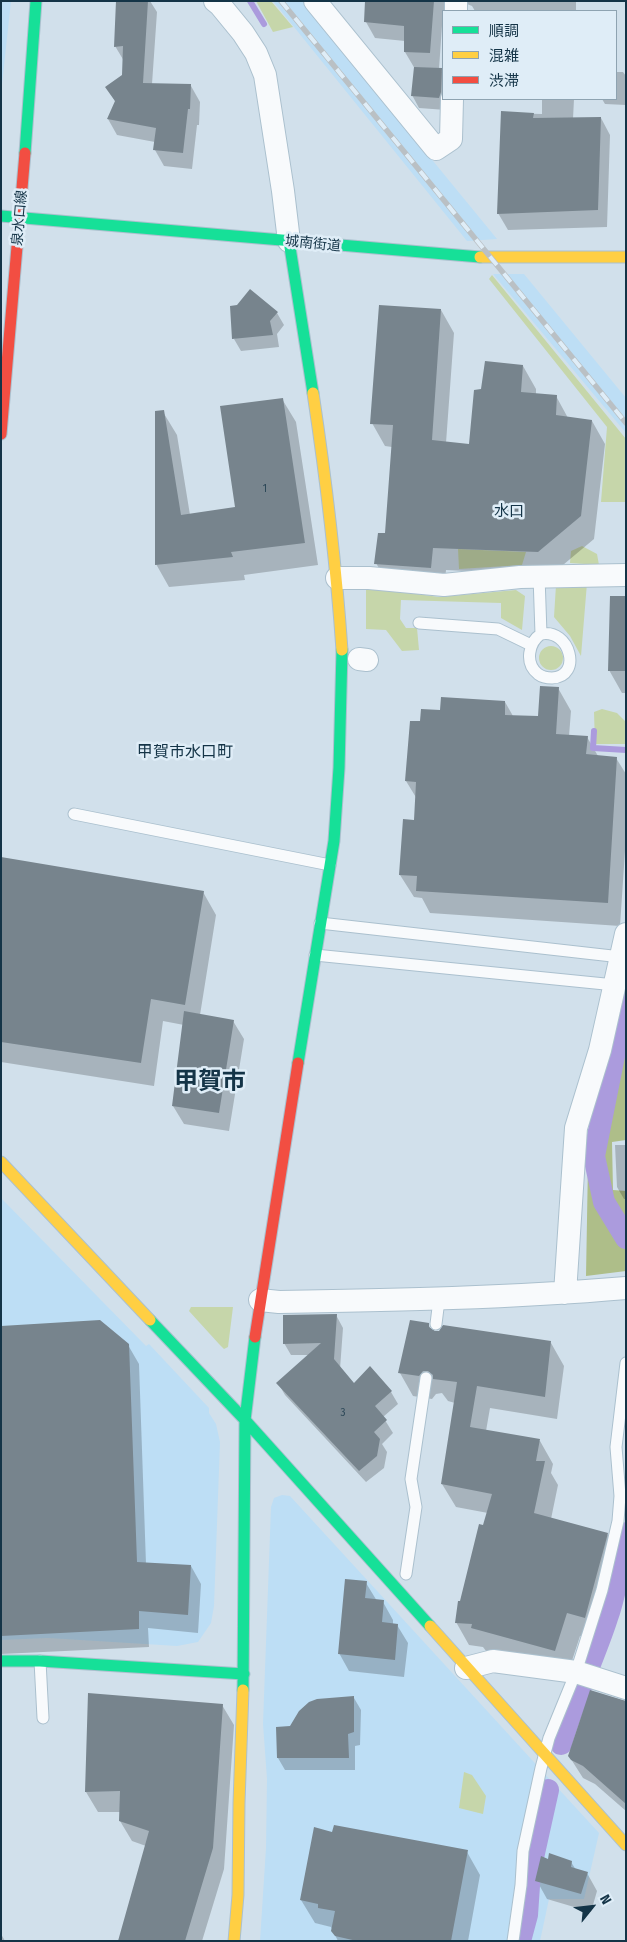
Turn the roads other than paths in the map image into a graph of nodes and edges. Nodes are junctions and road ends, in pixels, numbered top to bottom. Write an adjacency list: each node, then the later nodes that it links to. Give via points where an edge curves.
1 (36, 1): 6 (street, 泉水口線)
2 (215, 1): 7 (street, via 243,33 265,75)
3 (321, 4): 4 (street, via 436,149 451,139)
4 (452, 100)
5 (1, 216): 6 (street, 城南街道)
6 (20, 218): 7 (street, 城南街道); 9 (street, 泉水口線)
7 (289, 241): 8 (street, 城南街道, via 493,258); 12 (street, via 328,491)
8 (626, 257)
9 (1, 434)
10 (626, 575): 11 (street, via 595,580)
11 (540, 576): 12 (street, via 444,585); 14 (lane)
12 (337, 578): 17 (street, via 342,654 339,776)
13 (419, 623): 15 (lane, via 498,629)
14 (541, 634): 15 (lane); 15 (lane, via 549,632 557,636 566,647 570,663 564,674 550,678 538,674 530,661)
15 (532, 645)
16 (74, 814): 17 (lane)
17 (330, 865): 18 (street)
18 (320, 923): 20 (street); 21 (lane)
19 (626, 934): 21 (street)
20 (316, 955): 22 (lane); 26 (street)
21 (621, 957): 22 (street)
22 (615, 985): 25 (street, via 600,1050 576,1128)
23 (1, 1162): 31 (street)
24 (626, 1288): 25 (street)
25 (565, 1293): 27 (street)
26 (260, 1300): 27 (street); 31 (street)
27 (439, 1300): 28 (lane)
28 (436, 1324)
29 (626, 1362): 37 (lane, via 616,1447 620,1496 618,1521)
30 (426, 1378): 32 (lane, via 411,1479 416,1506)
31 (245, 1420): 35 (street); 36 (street)
32 (406, 1574)
33 (1, 1661): 34 (street)
34 (40, 1661): 36 (street); 39 (lane)
35 (466, 1668): 37 (street, via 492,1661); 40 (street)
36 (244, 1674): 42 (street)
37 (583, 1675): 38 (street); 40 (lane, via 549,1738)
38 (626, 1688)
39 (43, 1718)
40 (545, 1756): 41 (street); 43 (lane, via 523,1851)
41 (626, 1845)
42 (234, 1941)
43 (513, 1941)

